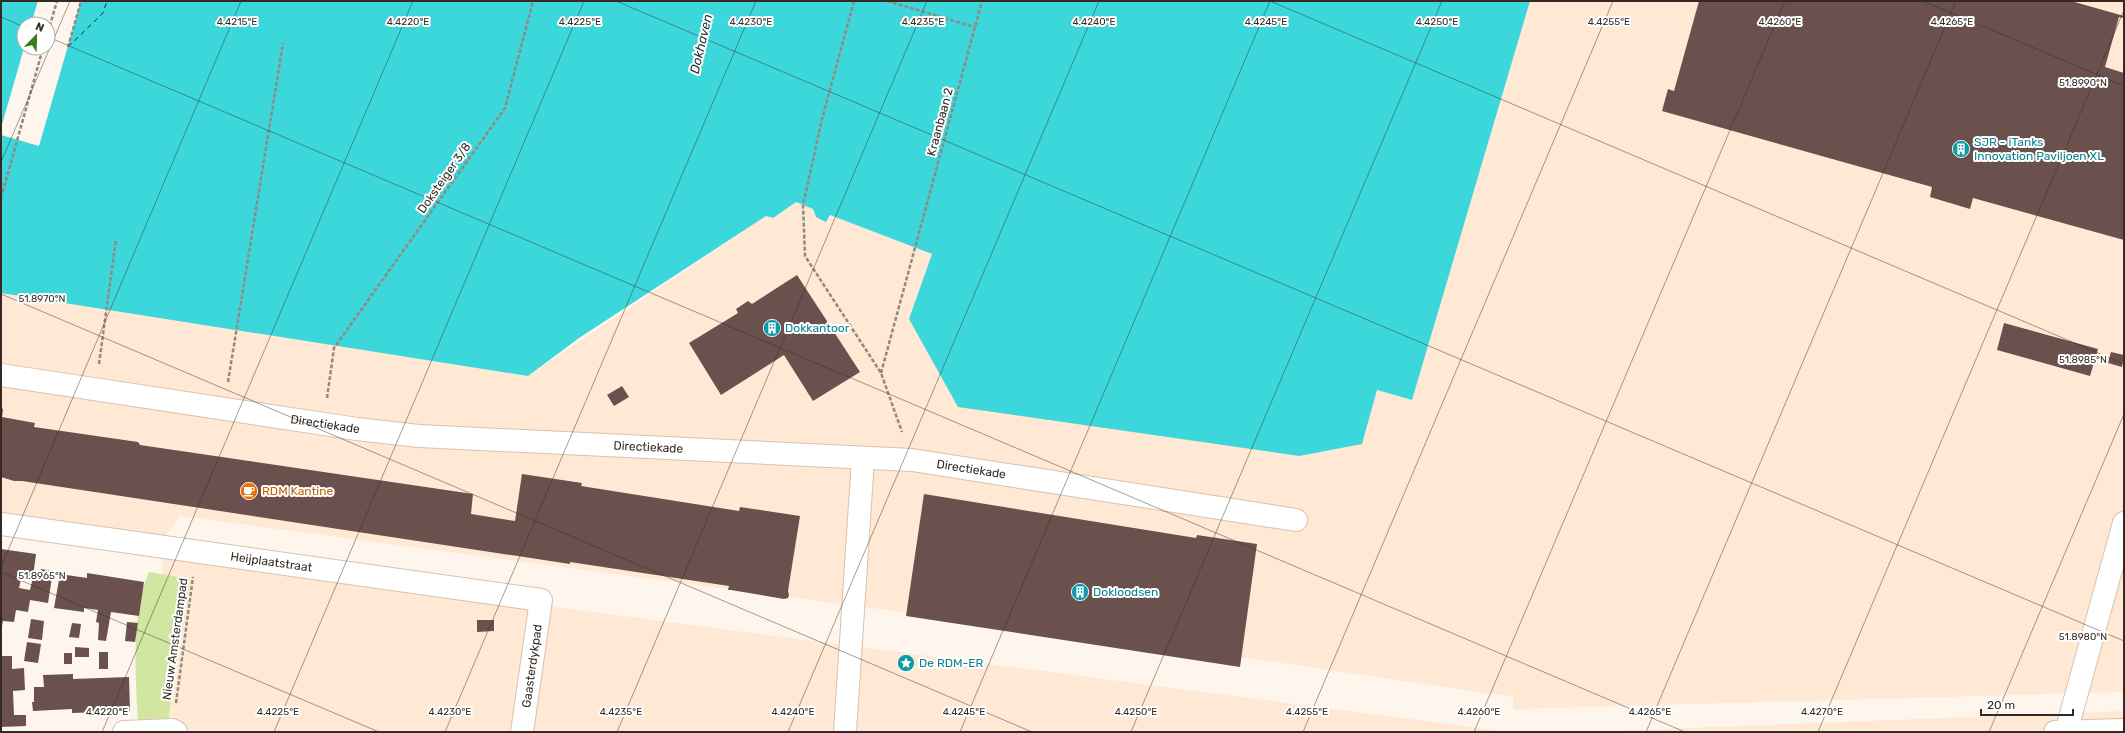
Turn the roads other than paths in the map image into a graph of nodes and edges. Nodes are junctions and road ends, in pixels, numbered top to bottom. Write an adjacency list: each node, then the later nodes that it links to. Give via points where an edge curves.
1 (1, 375): 2 (street, Directiekade, via 419,436)
2 (862, 459): 3 (street, Directiekade, via 912,460); 11 (street)
3 (1296, 520)
4 (2124, 522): 13 (street)
5 (1, 524): 6 (street, Heijplaatstraat)
6 (541, 600): 10 (street, Gaasterdykpad)
7 (2124, 730): 13 (street)
8 (174, 731): 9 (street)
9 (124, 732)
10 (522, 732)
11 (845, 732)
12 (2055, 732): 13 (street)
13 (2066, 732)

